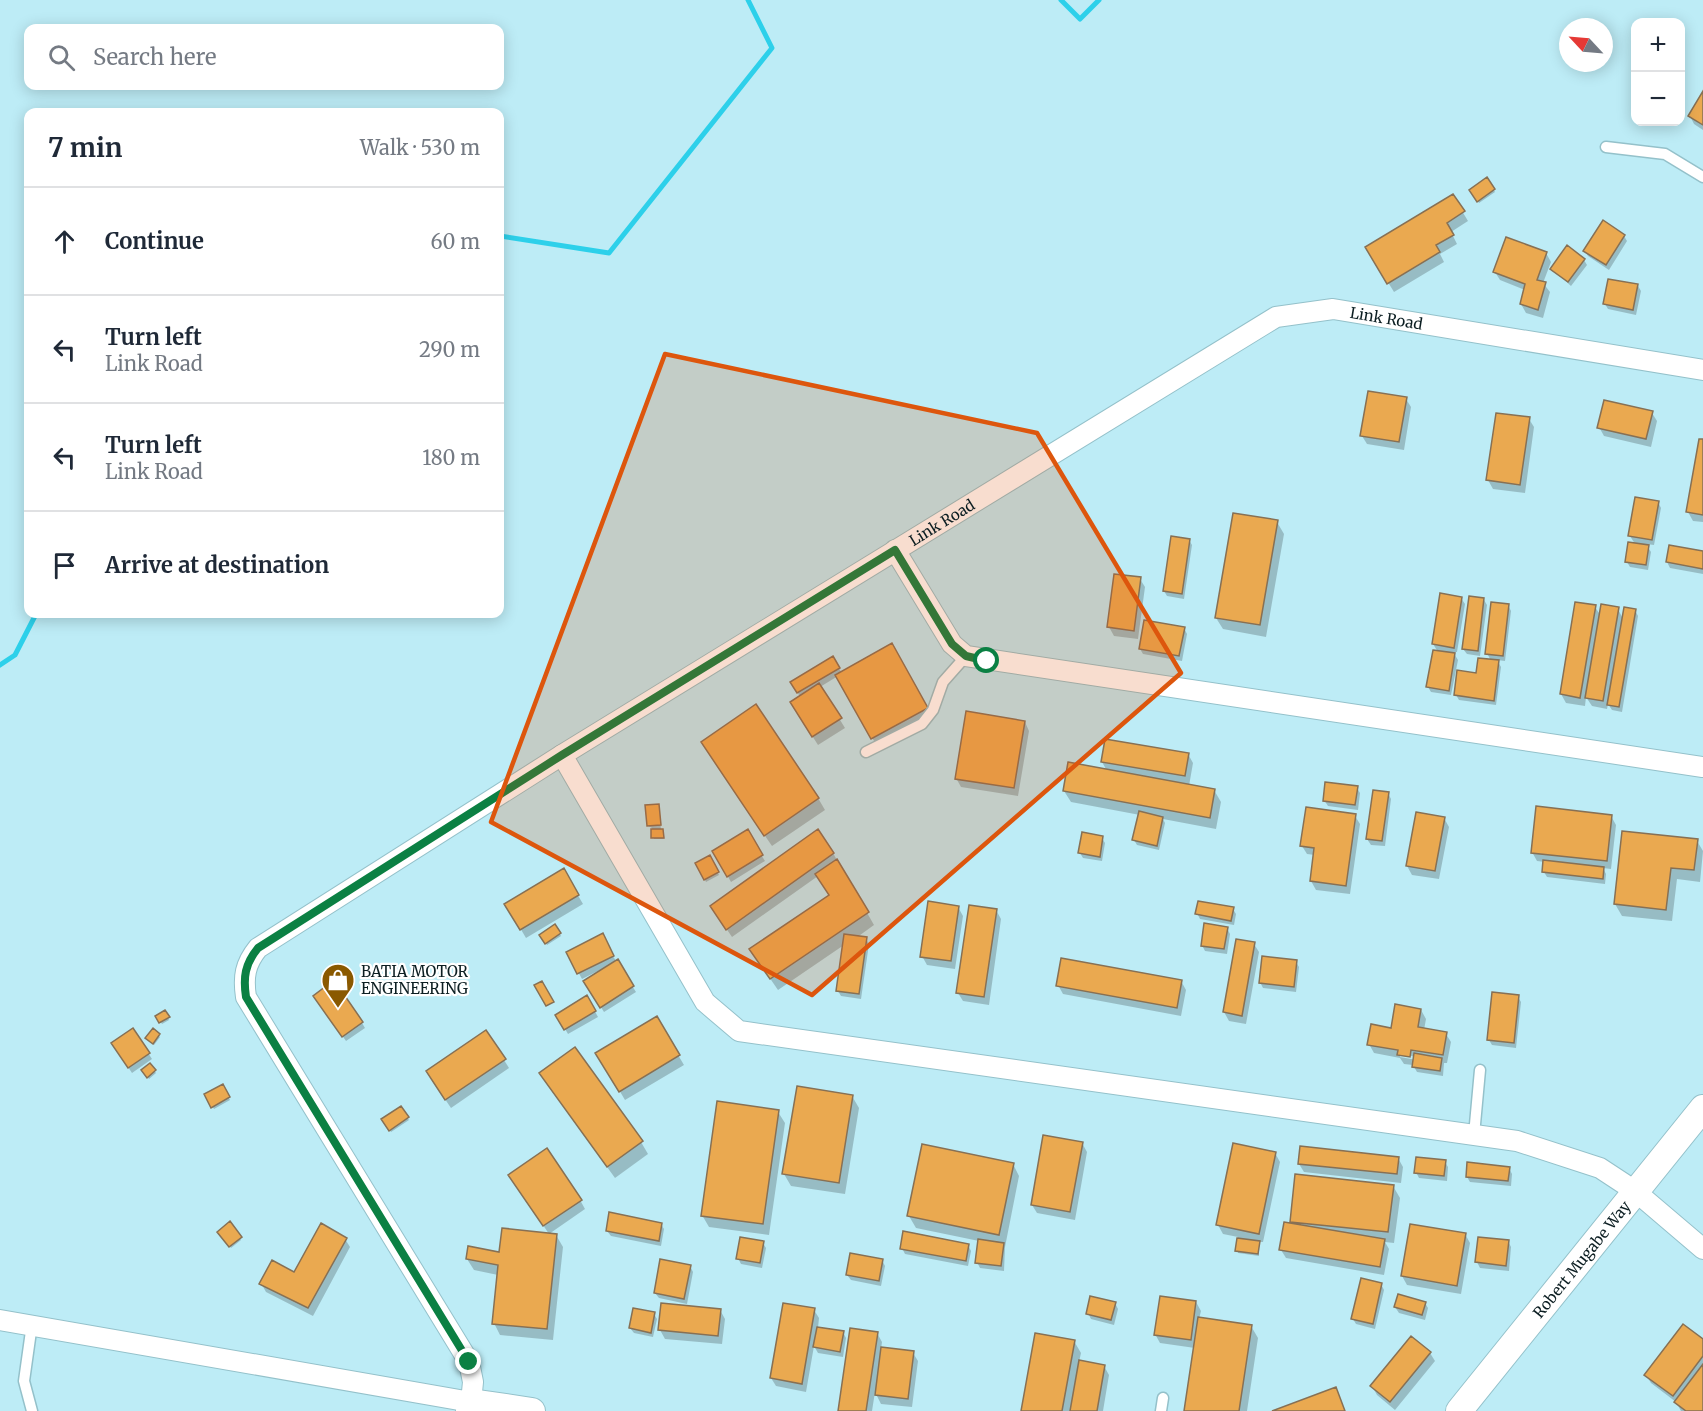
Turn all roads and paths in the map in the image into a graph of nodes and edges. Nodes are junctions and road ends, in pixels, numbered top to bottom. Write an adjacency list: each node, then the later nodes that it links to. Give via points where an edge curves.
1 (1606, 147): 2 (lane, via 1665,154)
2 (1703, 177)
3 (1703, 370): 4 (street, Link Road, via 1333,309 1276,317)
4 (895, 550): 5 (street, via 952,644); 7 (street, Link Road)
5 (966, 656): 6 (lane, via 943,682 933,710 922,724); 8 (street)
6 (866, 752)
7 (562, 755): 11 (street, via 705,1002 739,1031); 17 (street, Link Road, via 258,948 247,962 243,980 246,997 469,1362 473,1382)
8 (1703, 767)
9 (1480, 1070): 11 (lane)
10 (1703, 1108): 12 (street, Robert Mugabe Way)
11 (1474, 1135): 12 (street, via 1517,1141 1600,1168)
12 (1635, 1191): 13 (street); 21 (street, Robert Mugabe Way)
13 (1703, 1249)
14 (0, 1320): 15 (street)
15 (32, 1324): 17 (street); 18 (lane, via 24,1381)
16 (1163, 1398): 20 (lane)
17 (470, 1406): 19 (street)
18 (32, 1411)
19 (532, 1411)
20 (1161, 1411)
21 (1459, 1411)

